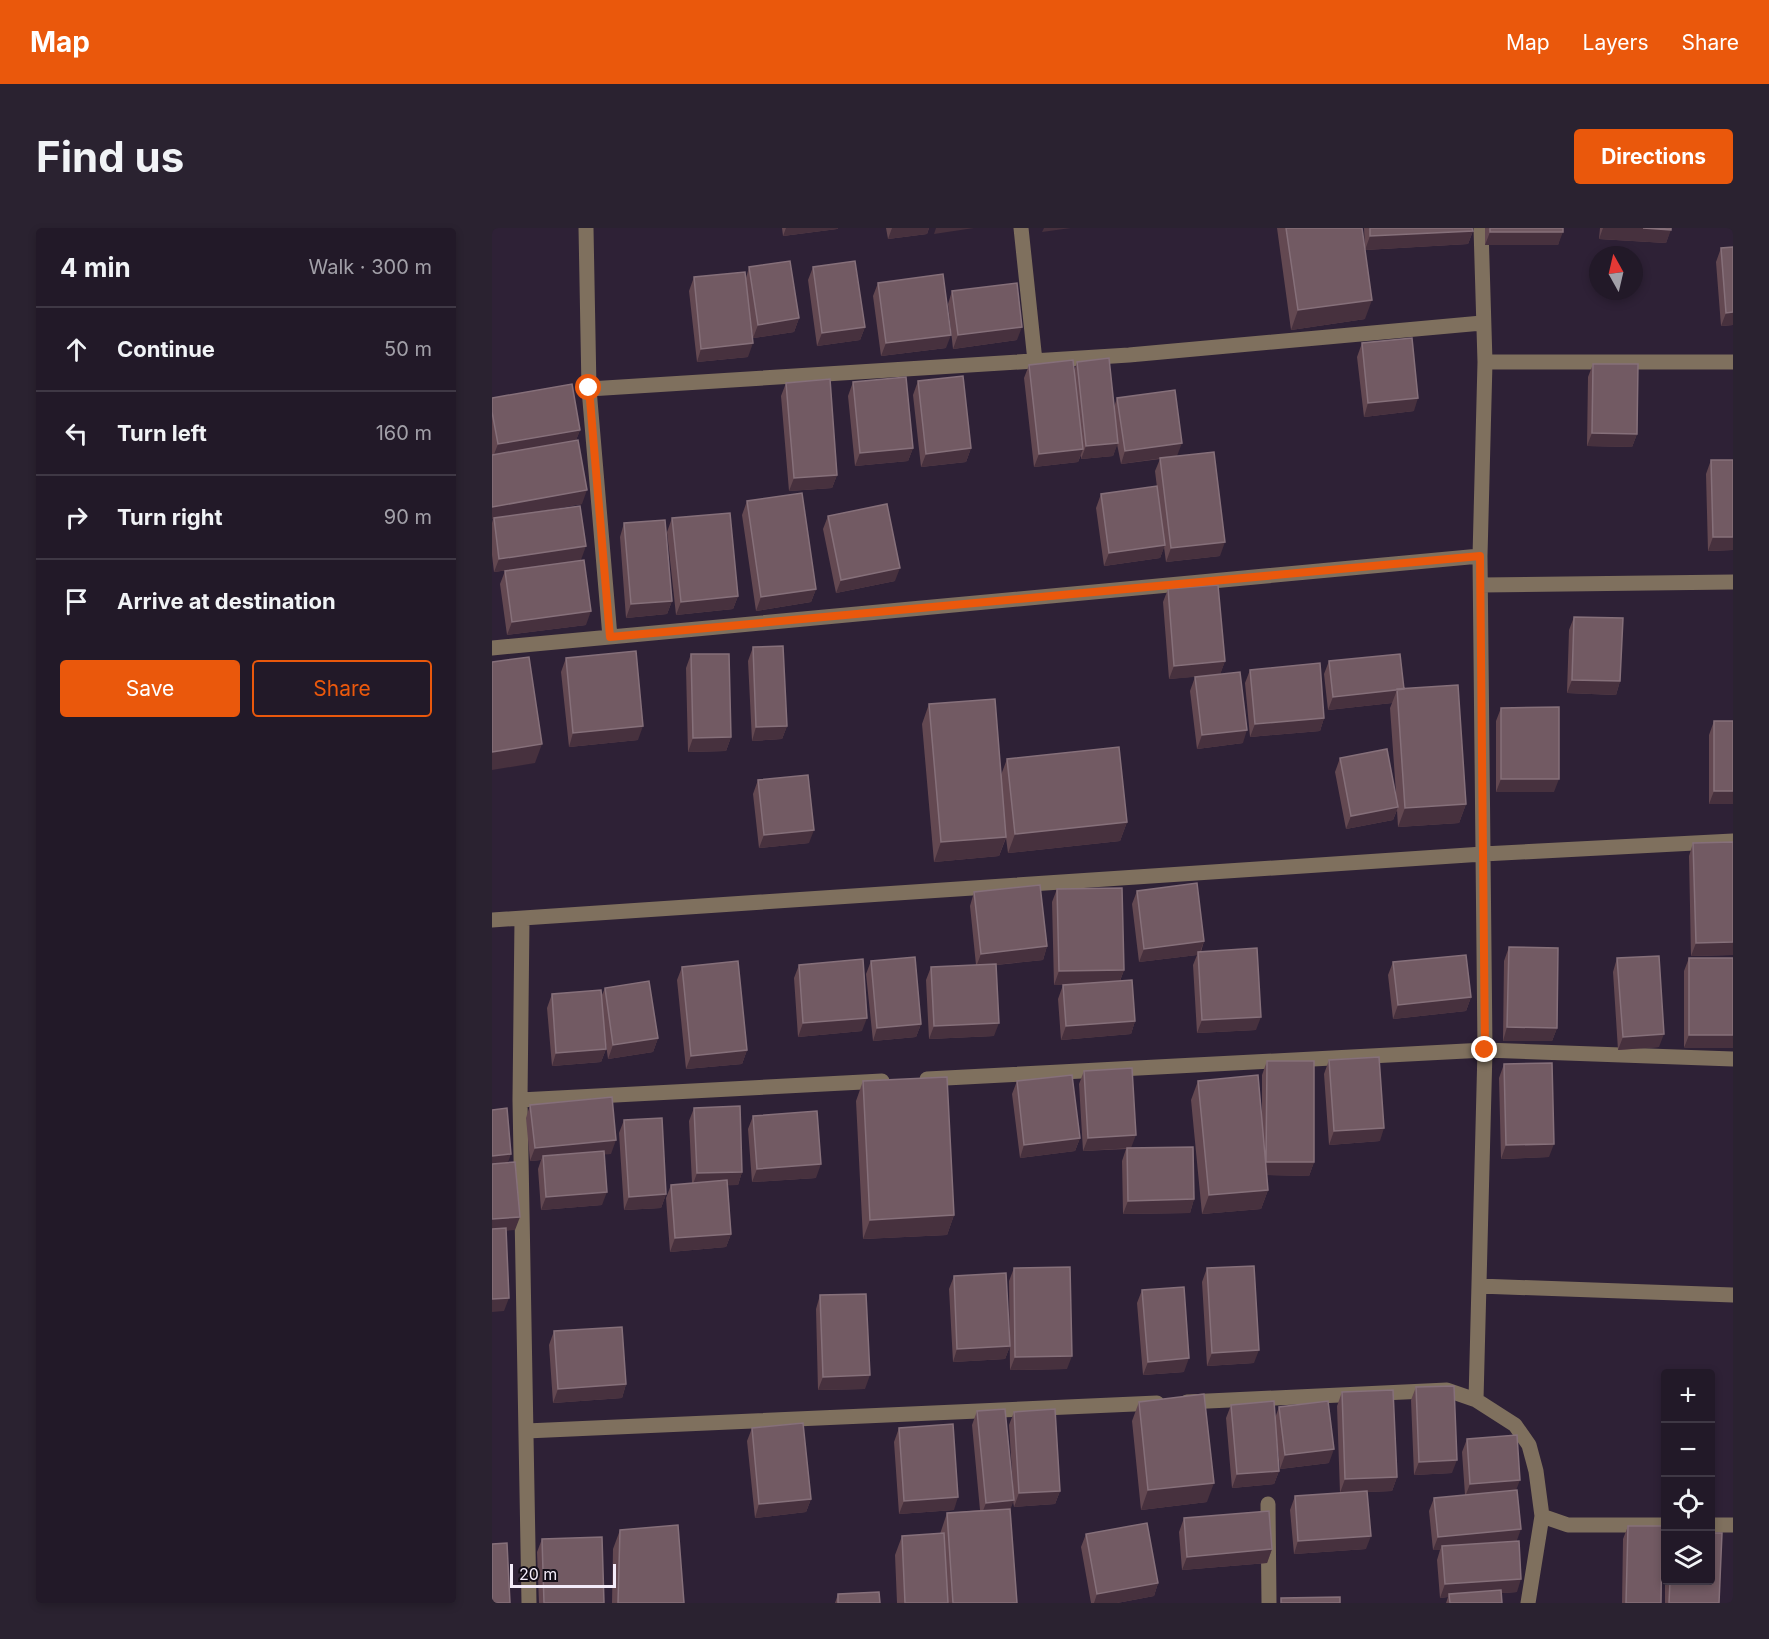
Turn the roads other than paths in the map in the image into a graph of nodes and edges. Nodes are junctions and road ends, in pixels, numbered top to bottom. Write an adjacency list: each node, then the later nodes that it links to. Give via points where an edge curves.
1 (586, 228): 8 (street)
2 (1022, 228): 5 (street)
3 (1481, 228): 4 (street)
4 (1482, 322): 5 (street); 6 (street)
5 (1035, 361): 8 (street)
6 (1485, 362): 7 (street); 9 (street)
7 (1733, 362)
8 (589, 388): 12 (street)
9 (1480, 556): 11 (street); 12 (street)
10 (1733, 582): 11 (street)
11 (1481, 585): 15 (street)
12 (610, 637): 13 (street)
13 (492, 648)
14 (1733, 841): 15 (street)
15 (1483, 854): 16 (street); 18 (street)
16 (522, 918): 17 (street); 20 (street)
17 (492, 920)
18 (1485, 1050): 19 (street); 20 (street); 21 (street)
19 (1733, 1059)
20 (520, 1100): 24 (street)
21 (1479, 1286): 22 (street); 23 (street)
22 (1733, 1295)
23 (1476, 1400): 24 (street, via 1447,1390); 26 (street, via 1515,1425 1528,1445)
24 (526, 1431): 30 (street)
25 (1268, 1504): 31 (street)
26 (1542, 1516): 27 (street, via 1568,1525); 32 (street)
27 (1661, 1525)
28 (1715, 1525): 29 (street)
29 (1733, 1525)
30 (529, 1603)
31 (1269, 1603)
32 (1528, 1603)

